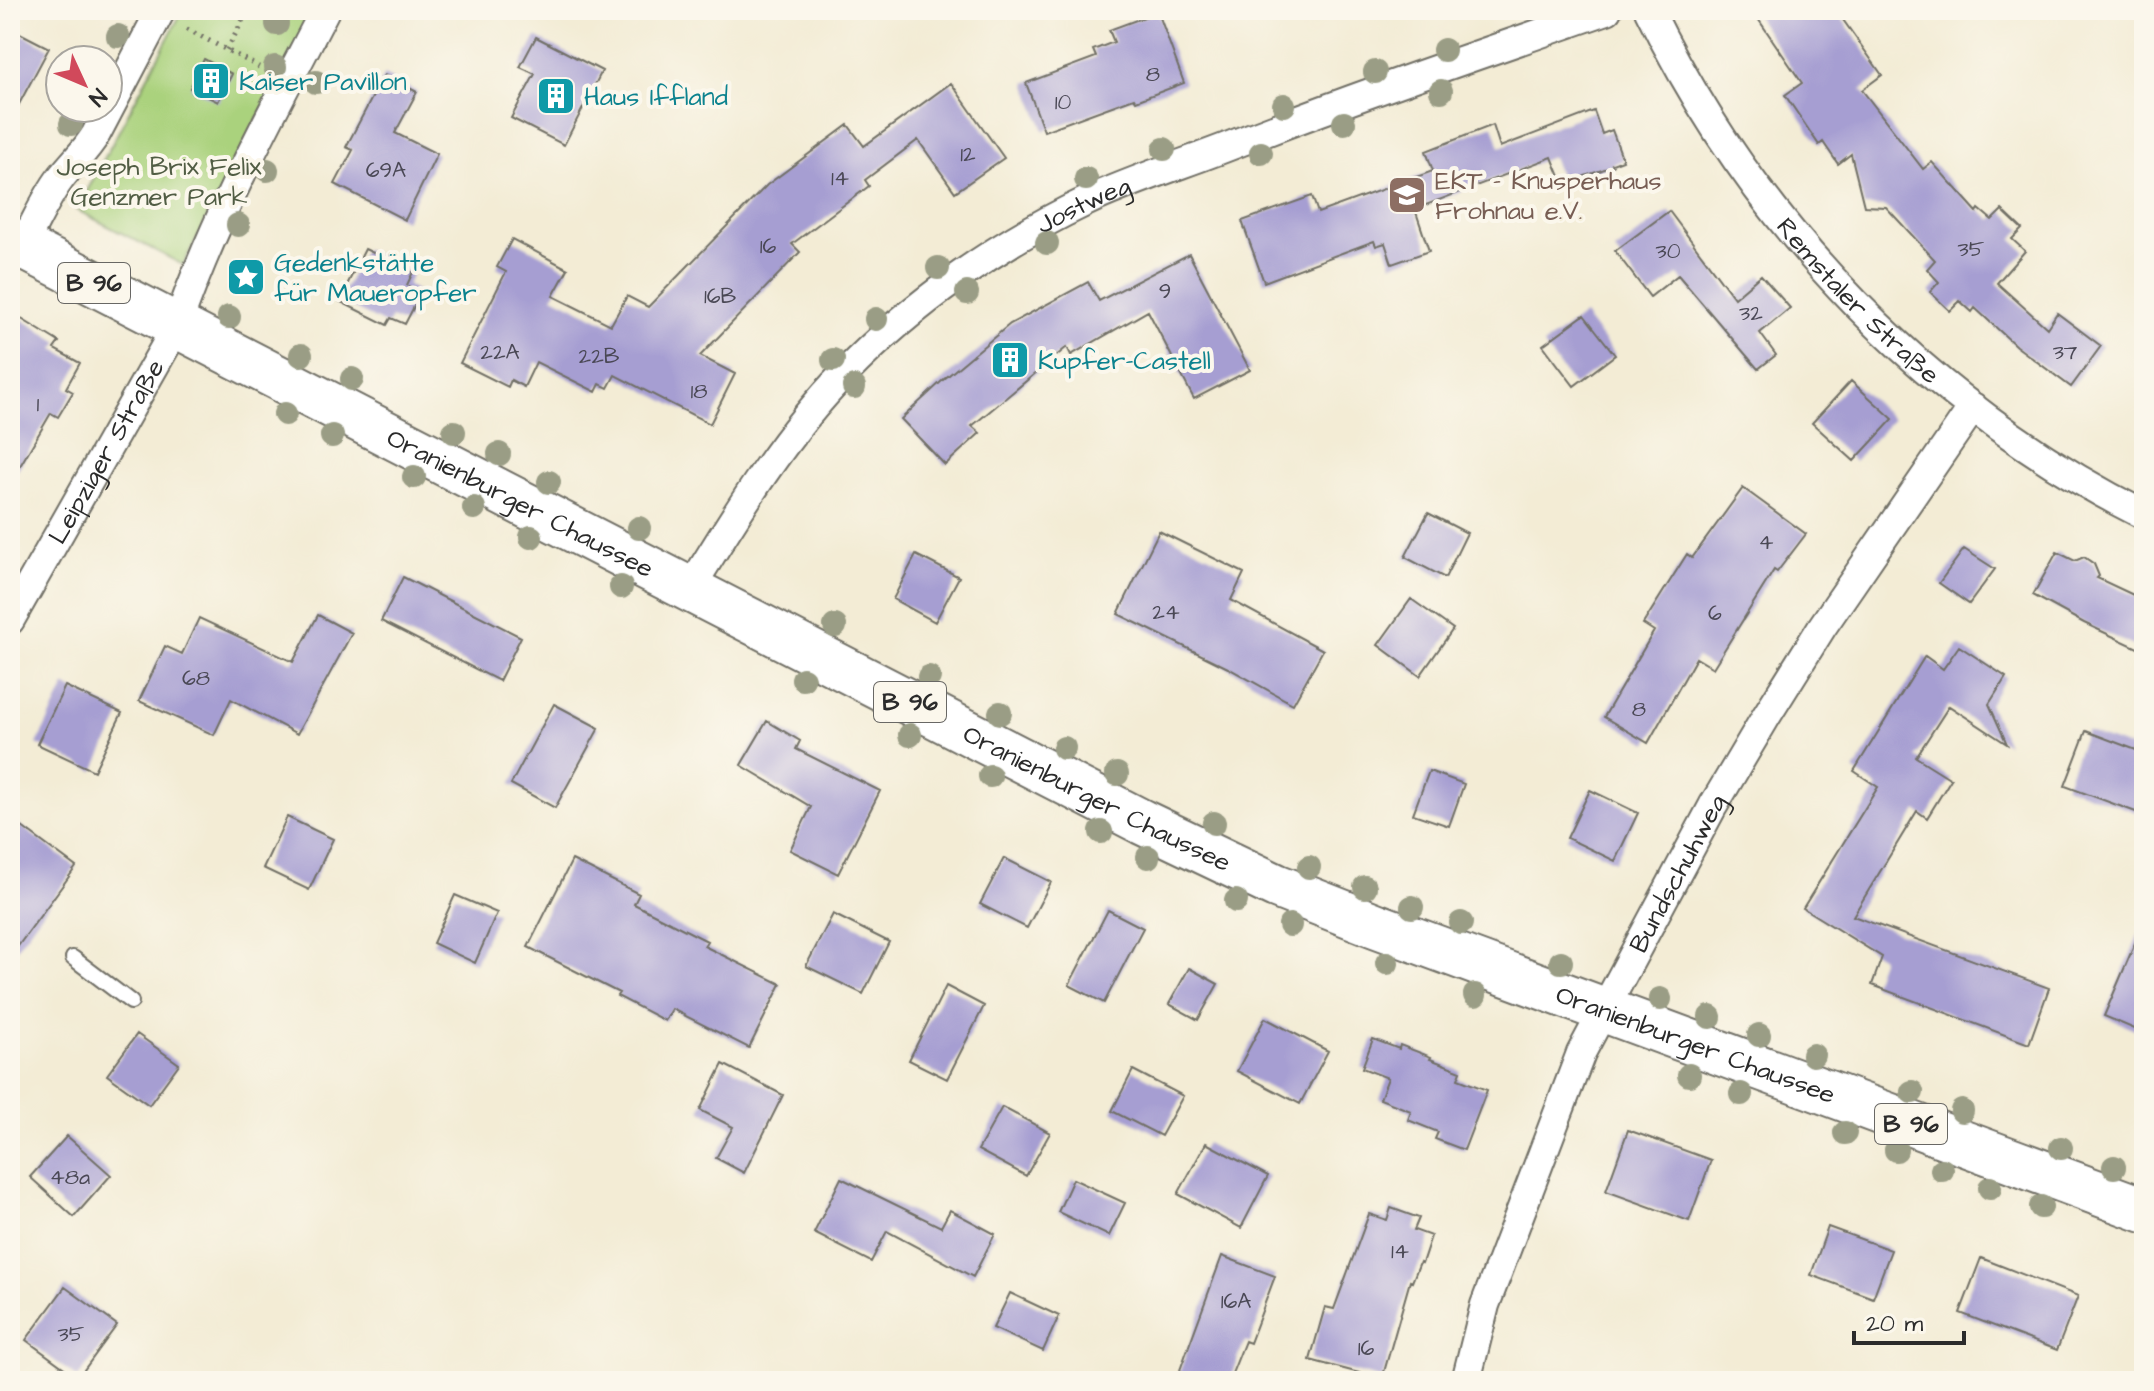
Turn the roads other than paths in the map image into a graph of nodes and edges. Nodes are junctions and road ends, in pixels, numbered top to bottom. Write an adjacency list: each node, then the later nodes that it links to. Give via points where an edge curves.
1 (325, 10): 6 (street, Leipziger Straße, via 242,171)
2 (1607, 10): 9 (street, Jostweg, via 1109,192 1009,243 940,291 845,372 777,453)
3 (1649, 10): 7 (street, Remstaler Straße, via 1684,77 1756,188 1860,308)
4 (168, 17): 5 (street, via 85,151)
5 (16, 243): 6 (main road, Oranienburger Chaussee / B 96)
6 (177, 326): 9 (main road, Oranienburger Chaussee / B 96); 10 (street, Leipziger Straße)
7 (1973, 407): 8 (street, Remstaler Straße, via 2035,451); 13 (street, Bundschuhweg, via 1767,715)
8 (2144, 515)
9 (690, 589): 13 (main road, Oranienburger Chaussee / B 96, via 1236,868)
10 (10, 620)
11 (73, 958): 12 (lane)
12 (131, 1002)
13 (1604, 1010): 14 (main road, Oranienburger Chaussee / B 96); 15 (street, Bundschuhweg, via 1578,1060 1485,1305)
14 (2144, 1210)
15 (1466, 1381)

